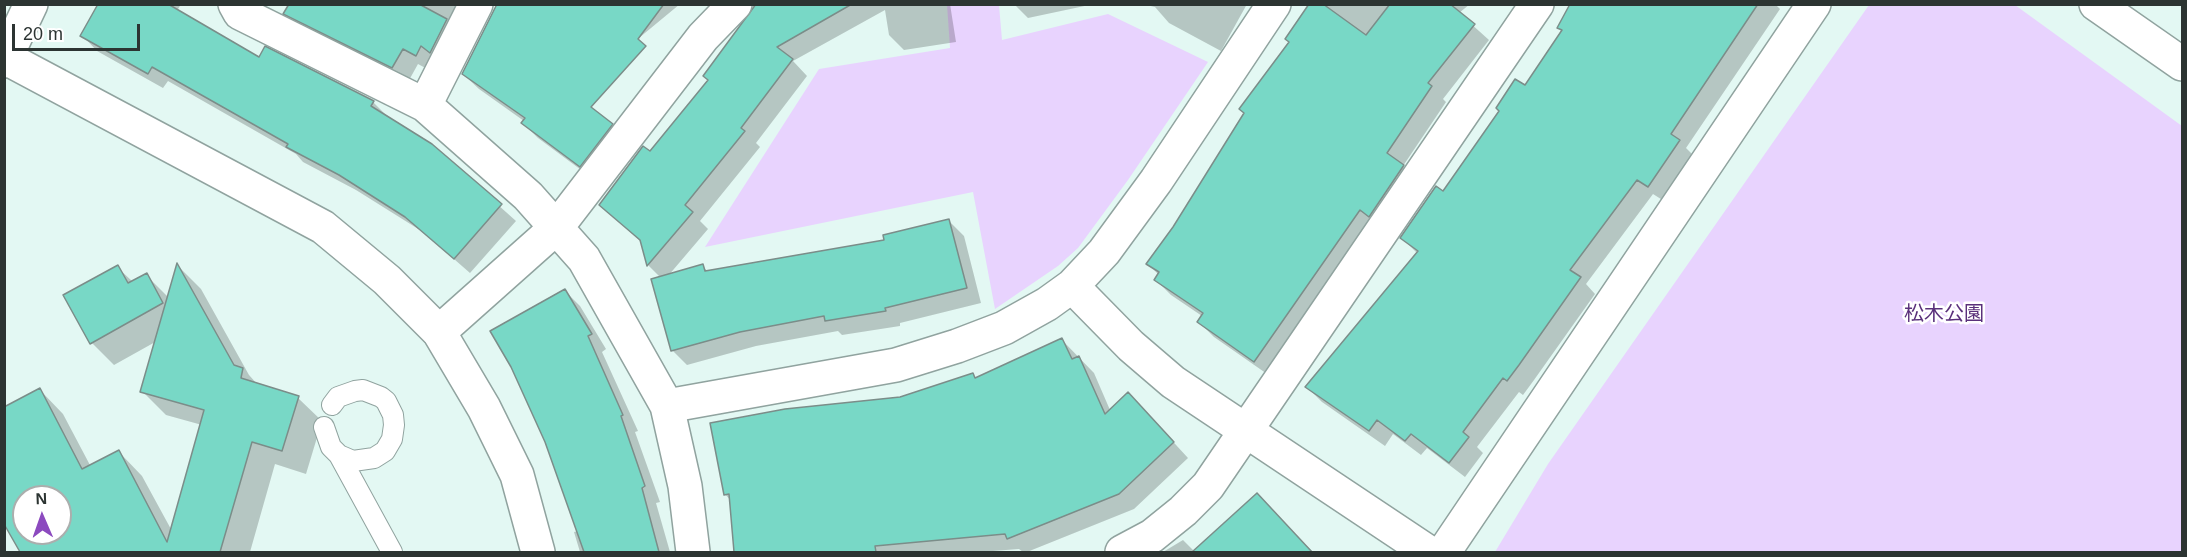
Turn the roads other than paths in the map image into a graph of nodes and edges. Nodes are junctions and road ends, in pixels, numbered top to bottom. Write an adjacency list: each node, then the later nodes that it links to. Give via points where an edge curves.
1 (31, 4): 9 (street)
2 (236, 4): 11 (street, via 240,13)
3 (476, 4): 11 (street)
4 (735, 4): 12 (street, via 703,37)
5 (1274, 4): 13 (street, via 1150,190 1104,252)
6 (1537, 4): 18 (street)
7 (1814, 4): 25 (street)
8 (2096, 4): 10 (street)
9 (5, 59): 14 (street, via 323,227 387,280)
10 (2182, 64)
11 (425, 105): 12 (street)
12 (558, 227): 14 (street); 16 (street, via 584,259)
13 (1072, 286): 16 (street, via 1004,328 896,365); 18 (street, via 1173,382)
14 (439, 332): 21 (street, via 484,408 517,475)
15 (332, 405): 19 (lane, via 346,393 363,390 386,401 393,416 392,440 385,451 374,458 352,461)
16 (667, 406): 22 (street, via 685,486)
17 (324, 427): 19 (lane, via 327,441)
18 (1247, 432): 23 (street, via 1191,503 1152,536); 24 (street)
19 (339, 455): 20 (lane)
20 (392, 552)
21 (538, 552)
22 (693, 552)
23 (1122, 552)
24 (1428, 552)
25 (1444, 552)

